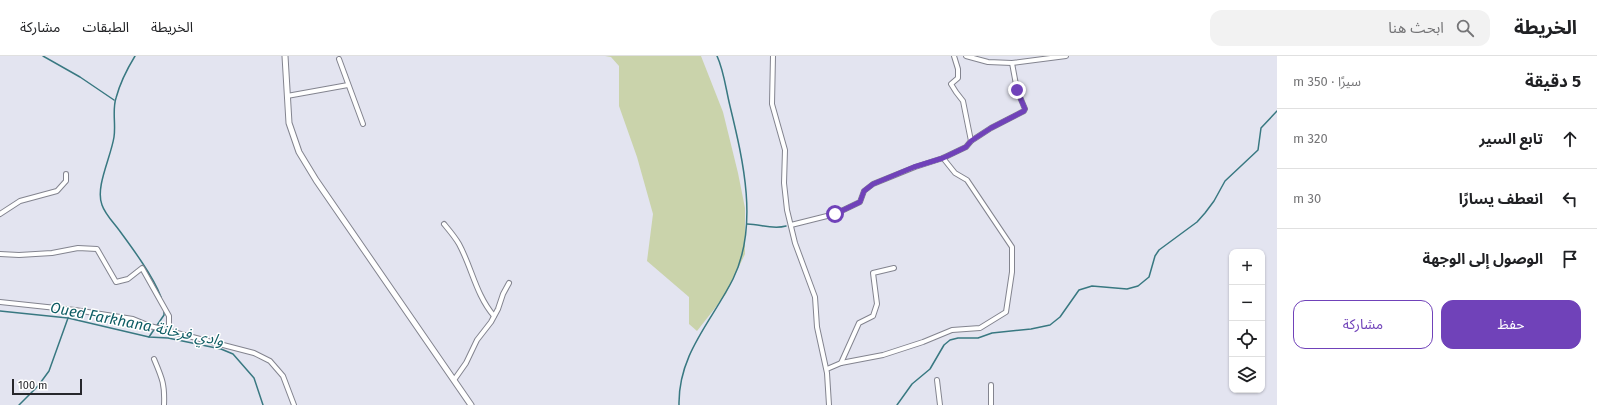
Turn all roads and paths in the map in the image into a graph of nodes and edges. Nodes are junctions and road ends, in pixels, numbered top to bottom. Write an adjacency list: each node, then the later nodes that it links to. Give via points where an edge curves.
1 (285, 56): 9 (street)
2 (774, 56): 16 (street, via 772,104 785,150 785,196)
3 (954, 56): 11 (street, via 958,78 951,84 963,101)
4 (966, 56): 7 (street, via 988,62)
5 (1066, 56): 7 (street)
6 (339, 59): 8 (street)
7 (1012, 64): 11 (street, via 1024,111)
8 (348, 85): 9 (street); 10 (street)
9 (287, 96): 26 (street, via 289,123 299,152)
10 (363, 124)
11 (971, 141): 12 (street, via 966,147)
12 (943, 158): 16 (street, via 873,184 864,191 860,202 835,214); 24 (street, via 955,173 967,180 1012,247 1012,272 1006,312 980,328 952,330 884,355)
13 (66, 174): 14 (street, via 66,181 57,190 20,201)
14 (0, 214)
15 (444, 224): 21 (street, via 459,245 478,291)
16 (791, 225): 25 (street, via 815,297 817,327)
17 (0, 254): 22 (street, via 97,249 116,282 128,279 142,268 169,316)
18 (894, 268): 24 (street, via 873,273 877,304 873,316 859,323)
19 (509, 283): 21 (street)
20 (0, 302): 22 (street, via 133,319)
21 (494, 316): 26 (street)
22 (169, 331): 30 (street, via 254,353 270,362 283,376)
23 (154, 359): 29 (street, via 163,379)
24 (841, 363): 25 (street)
25 (827, 369): 32 (street)
26 (454, 380): 31 (street)
27 (937, 380): 33 (street)
28 (991, 385): 34 (street)
29 (164, 405)
30 (294, 405)
31 (471, 405)
32 (828, 405)
33 (940, 405)
34 (991, 405)

